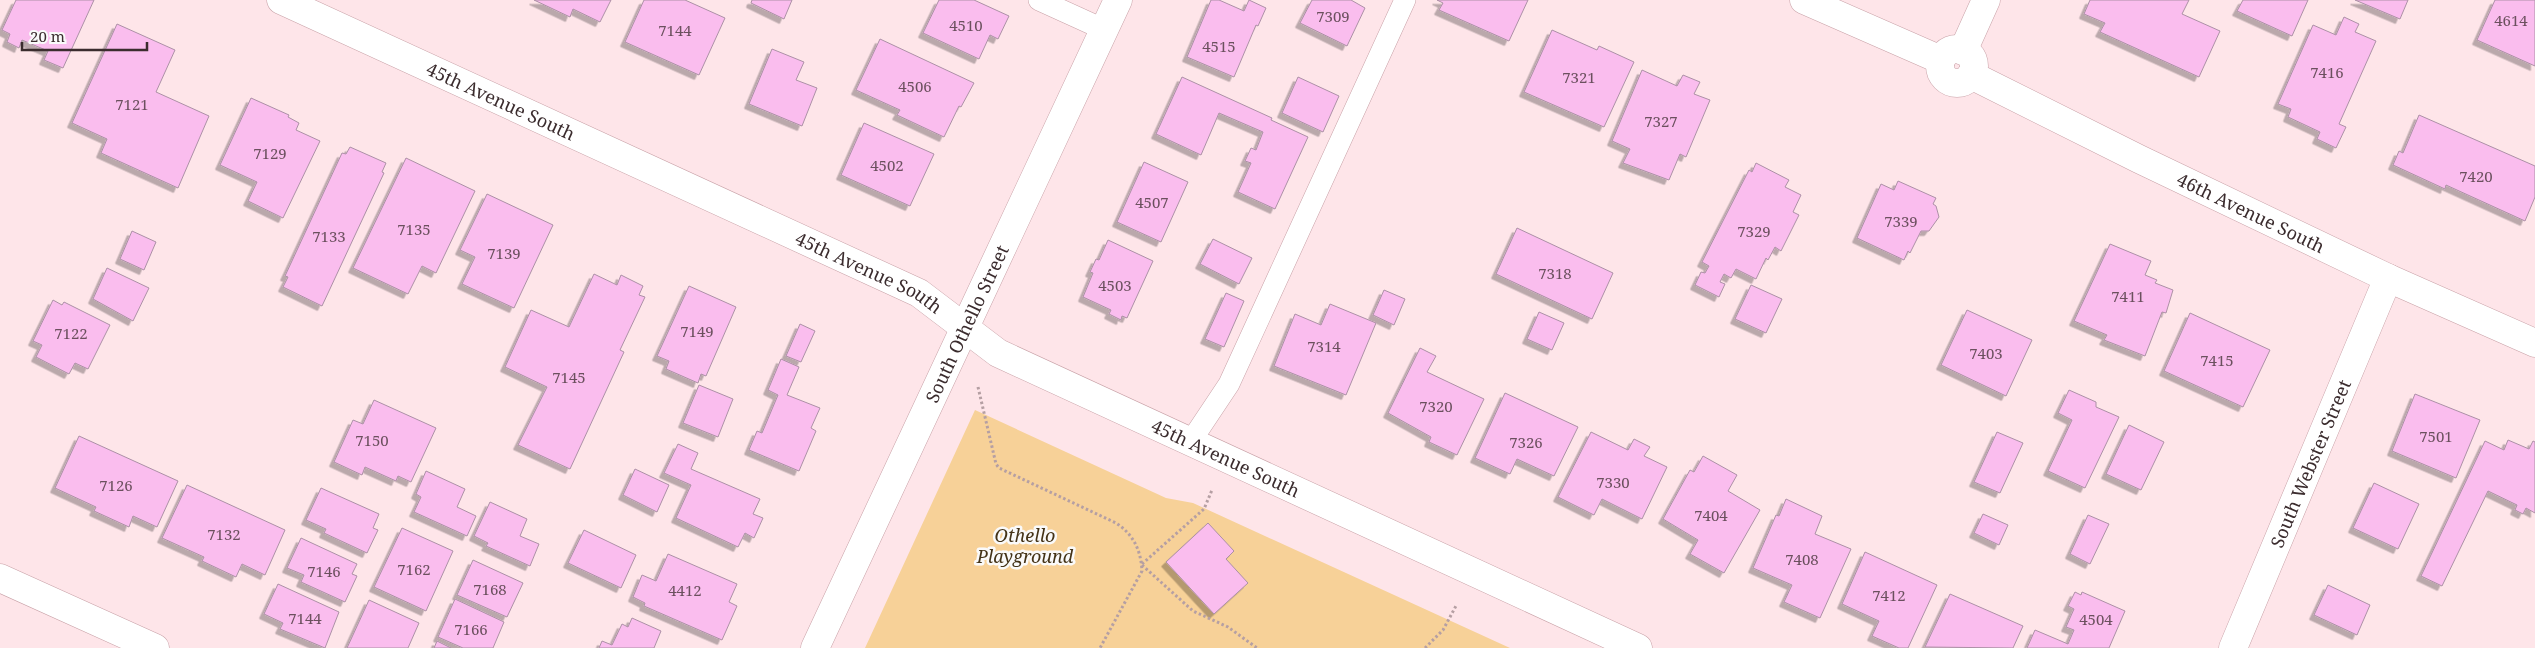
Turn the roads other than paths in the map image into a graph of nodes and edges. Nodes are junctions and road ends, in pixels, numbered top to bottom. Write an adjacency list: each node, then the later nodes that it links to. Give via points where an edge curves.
1 (281, 0): 10 (street, 45th Avenue South, via 919,293)
2 (1039, 0): 7 (lane)
3 (1118, 0): 7 (street, South Othello Street)
4 (1405, 0): 12 (lane, via 1229,384)
5 (1804, 0): 8 (street, 46th Avenue South)
6 (1986, 0): 8 (street)
7 (1104, 30): 10 (street, South Othello Street)
8 (1958, 62): 9 (street, 46th Avenue South, via 2139,159)
9 (2388, 278): 11 (street, 46th Avenue South); 17 (street, South Webster Street)
10 (965, 328): 12 (street, 45th Avenue South, via 998,353); 15 (street, South Othello Street)
11 (2535, 343)
12 (1191, 441): 16 (street, 45th Avenue South)
13 (0, 578): 14 (street)
14 (155, 648)
15 (815, 648)
16 (1638, 648)
17 (2233, 648)

